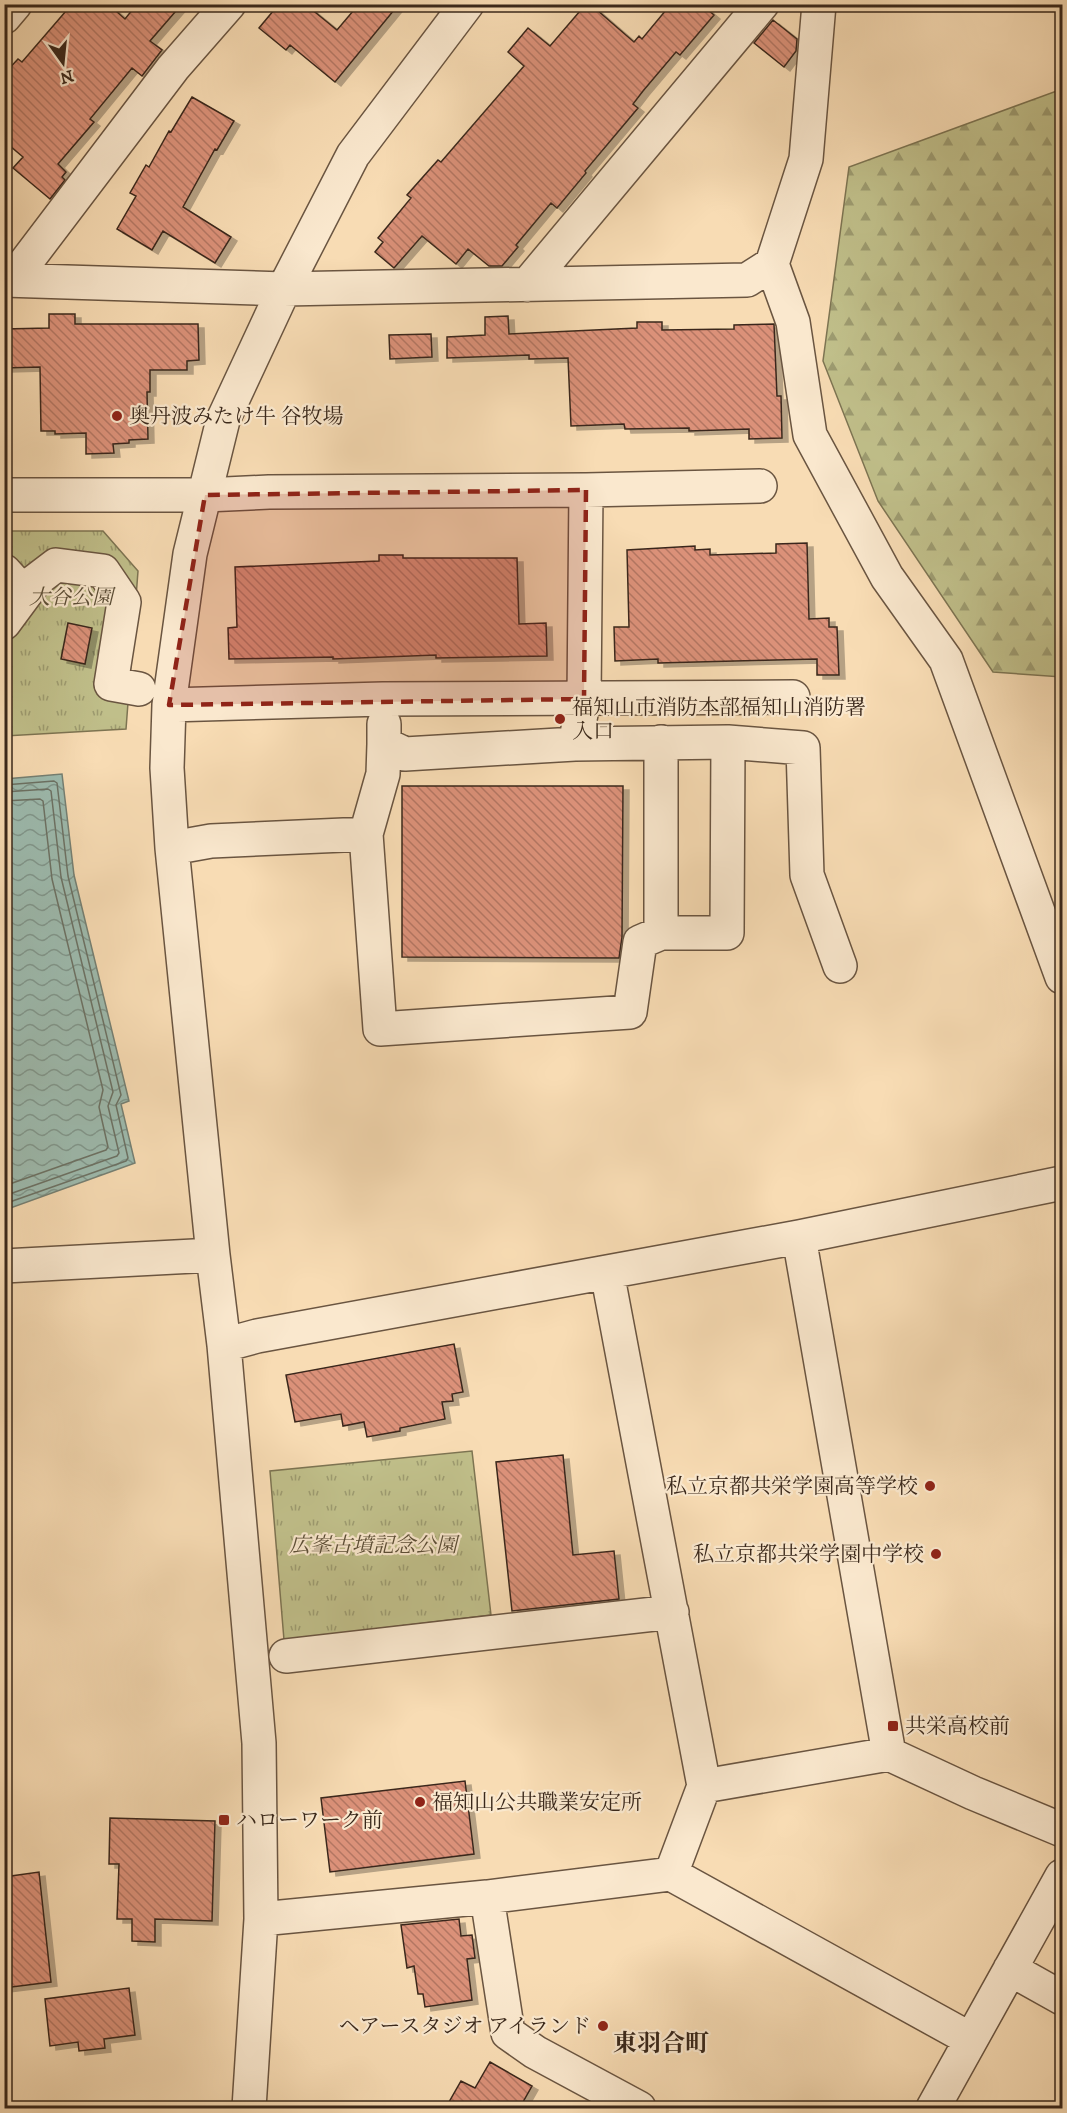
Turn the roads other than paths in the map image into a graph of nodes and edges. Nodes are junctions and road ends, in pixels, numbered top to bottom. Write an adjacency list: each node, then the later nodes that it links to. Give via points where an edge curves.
1 (15, 4): 6 (street)
2 (229, 4): 8 (street, via 173,69)
3 (467, 4): 10 (street, via 353,155)
4 (762, 4): 9 (street)
5 (819, 4): 7 (street, via 806,159)
6 (4, 17)
7 (772, 264): 9 (street, via 747,280); 30 (street, via 793,322 810,435 887,577 946,660)
8 (9, 280): 10 (street)
9 (527, 285): 10 (street)
10 (284, 289): 14 (street, via 223,420)
11 (760, 486): 12 (street)
12 (586, 490): 14 (street); 20 (street)
13 (4, 495): 14 (street)
14 (206, 495): 21 (street, via 190,554)
15 (15, 582): 16 (street); 17 (street, via 35,581 56,565 103,572 124,602 111,684)
16 (4, 623)
17 (139, 689)
18 (793, 697): 20 (street)
19 (383, 699): 20 (street); 21 (street); 24 (street)
20 (584, 699): 25 (street)
21 (169, 705): 27 (street, via 167,768)
22 (728, 741): 23 (street); 28 (street, via 727,933); 29 (street, via 803,748 807,875)
23 (661, 742): 25 (street); 28 (street)
24 (384, 744): 25 (street, via 405,754); 26 (street, via 383,774)
25 (575, 744)
26 (366, 834): 27 (street, via 211,841); 28 (street, via 380,1029 630,1012 640,942)
27 (172, 848): 33 (street)
28 (661, 933)
29 (840, 966)
30 (1062, 977)
31 (1062, 1183): 32 (street)
32 (799, 1237): 35 (street); 39 (street)
33 (213, 1255): 34 (street); 36 (street)
34 (4, 1266)
35 (607, 1272): 36 (street); 37 (street)
36 (224, 1345): 45 (street, via 259,1743)
37 (672, 1612): 38 (street); 40 (street)
38 (286, 1656)
39 (889, 1754): 40 (street); 41 (street)
40 (704, 1786): 42 (street)
41 (1062, 1830)
42 (671, 1874): 44 (street); 48 (street)
43 (1062, 1876): 46 (street)
44 (487, 1898): 45 (street); 50 (street, via 508,2033)
45 (261, 1919): 49 (street)
46 (1010, 1969): 47 (street); 48 (street)
47 (1062, 1998)
48 (970, 2039): 51 (street)
49 (249, 2109)
50 (639, 2109)
51 (933, 2109)

